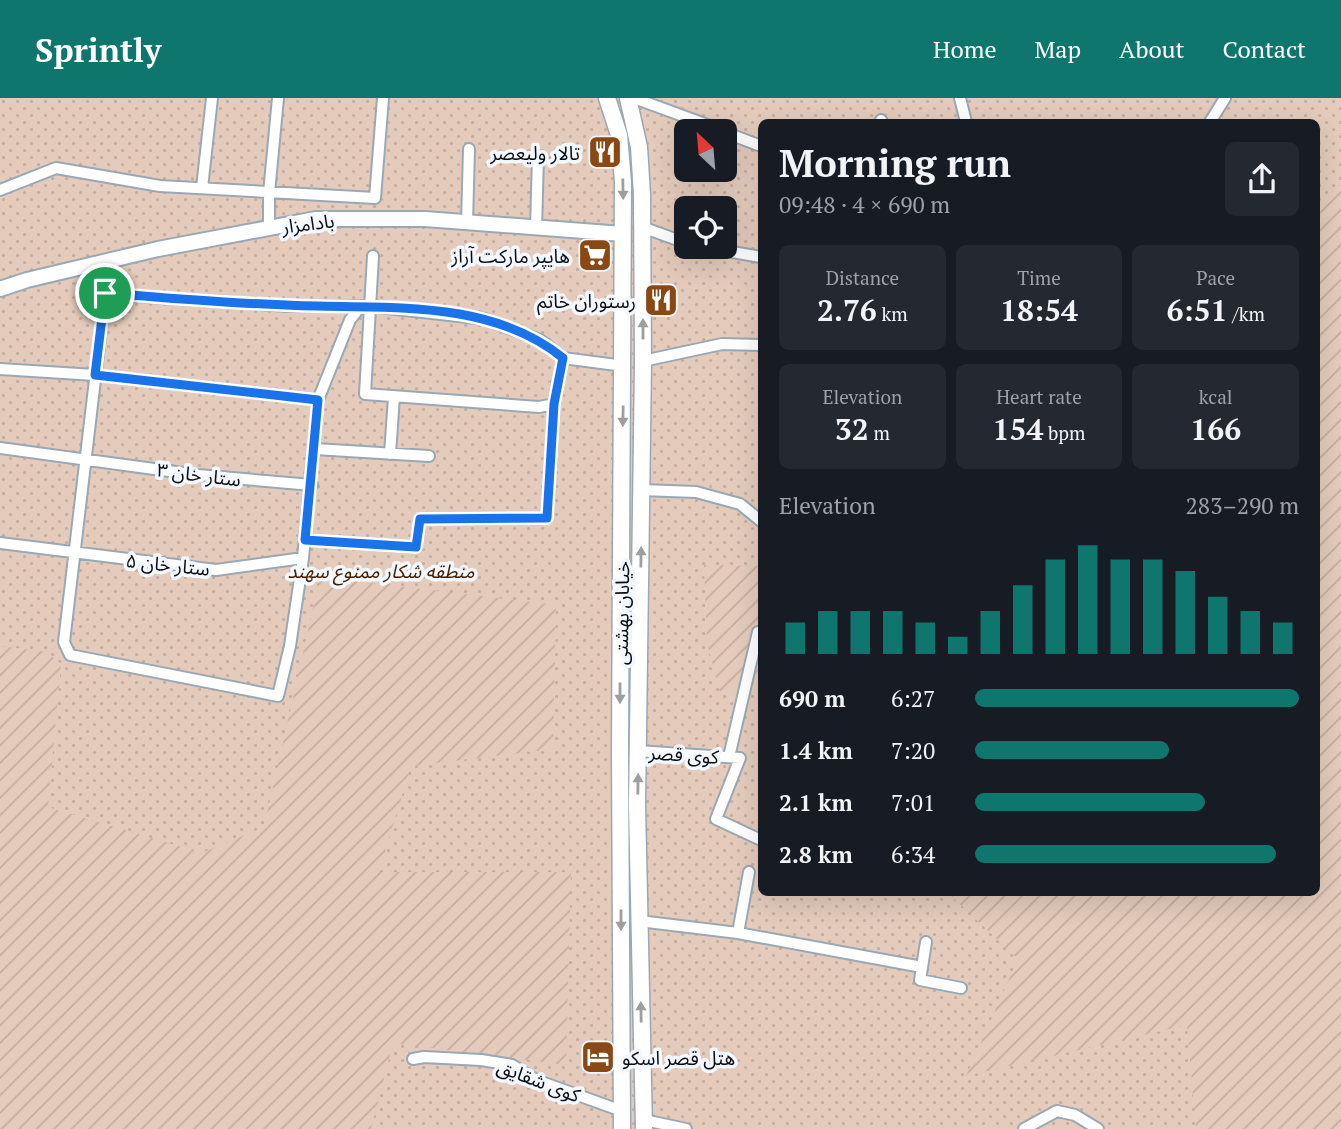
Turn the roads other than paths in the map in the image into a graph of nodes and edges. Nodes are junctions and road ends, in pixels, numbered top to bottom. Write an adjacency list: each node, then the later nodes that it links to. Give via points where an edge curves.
1 (212, 98): 16 (street)
2 (278, 98): 18 (street)
3 (383, 98): 18 (street, via 375,198)
4 (607, 98): 23 (main road, خیابان بهشتی, one-way to 23, via 619,135)
5 (628, 98): 20 (main road, خیابان بهشتی, via 639,147)
6 (634, 98): 9 (street)
7 (960, 98): 10 (street)
8 (1225, 98): 11 (street)
9 (691, 119)
10 (965, 119)
11 (1211, 119)
12 (737, 136): 13 (street)
13 (758, 145)
14 (469, 149): 19 (street)
15 (538, 156): 22 (street)
16 (202, 188): 17 (street, via 159,186 56,168); 18 (street)
17 (0, 190)
18 (269, 193): 21 (street)
19 (467, 223): 21 (street, بادامزار, via 316,219); 22 (street, بادامزار)
20 (642, 225): 23 (main road, via 634,213 627,215); 24 (street); 25 (main road, خیابان بهشتی)
21 (269, 228): 29 (street, بادامزار)
22 (536, 228): 23 (street, بادامزار)
23 (623, 234): 25 (main road, via 627,252 635,255); 36 (main road, خیابان بهشتی)
24 (674, 238)
25 (642, 245): 35 (main road, خیابان بهشتی, one-way to 25)
26 (737, 253): 28 (street)
27 (373, 256): 32 (street)
28 (758, 256)
29 (109, 261): 30 (street, بادامزار); 31 (street)
30 (0, 289)
31 (105, 293): 32 (street, via 288,306); 38 (street)
32 (365, 306): 34 (street, via 485,319 540,340); 39 (street, via 365,394); 40 (street, via 350,320)
33 (758, 345): 35 (street, via 722,344)
34 (563, 358): 36 (street); 41 (street)
35 (643, 361): 48 (main road, خیابان بهشتی)
36 (624, 366): 65 (main road, خیابان بهشتی, one-way to 65)
37 (0, 369): 38 (street)
38 (95, 375): 40 (street); 46 (street)
39 (394, 397): 41 (street, via 539,407); 44 (street)
40 (318, 400): 43 (street)
41 (554, 404): 50 (street, via 547,518 420,519 416,547)
42 (0, 448): 46 (street, ستار خان ۳)
43 (315, 449): 44 (street); 47 (street)
44 (390, 454): 45 (street)
45 (429, 456)
46 (85, 459): 47 (street, ستار خان ۳); 52 (street)
47 (312, 485): 50 (street)
48 (641, 490): 49 (street, via 696,492 740,504); 55 (main road, خیابان بهشتی, one-way to 48)
49 (758, 519)
50 (305, 540): 53 (street)
51 (0, 543): 52 (street, ستار خان ۵)
52 (73, 553): 53 (street, ستار خان ۵, via 216,570); 53 (street, via 64,642 70,655 278,696)
53 (303, 558)
54 (758, 632): 56 (street)
55 (638, 751): 56 (street, کوی قصر); 59 (main road, خیابان بهشتی, one-way to 55)
56 (729, 757): 57 (street, کوی قصر, via 740,758 716,819)
57 (758, 839)
58 (749, 872): 60 (street)
59 (639, 921): 60 (street); 66 (main road, خیابان بهشتی, one-way to 59)
60 (738, 933): 62 (street)
61 (926, 942): 62 (street)
62 (922, 967): 63 (street, via 920,980)
63 (961, 988)
64 (412, 1059): 65 (street, کوی شقایق, via 512,1065 536,1080)
65 (622, 1111): 67 (main road, خیابان بهشتی)
66 (644, 1124): 68 (street)
67 (622, 1129)
68 (686, 1129)
69 (1024, 1129): 70 (street, via 1057,1111 1075,1115)
70 (1098, 1129)

